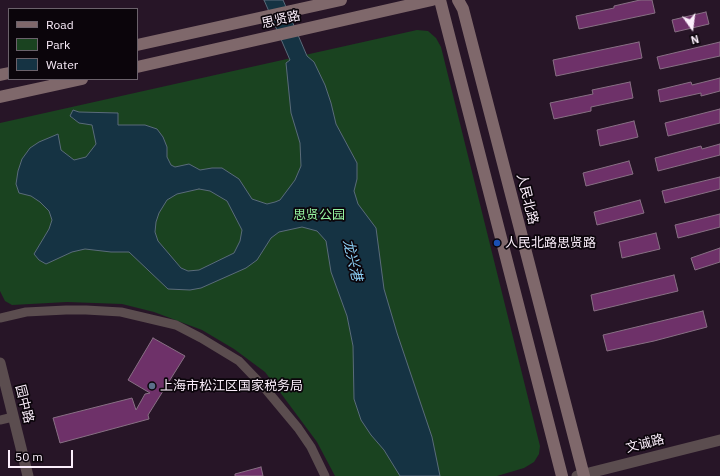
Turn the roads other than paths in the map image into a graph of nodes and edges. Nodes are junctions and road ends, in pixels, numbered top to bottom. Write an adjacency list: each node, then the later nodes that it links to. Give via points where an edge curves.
1 (341, 0): 5 (main road, 思贤路)
2 (432, 0): 6 (main road, 思贤路)
3 (440, 0): 17 (main road)
4 (458, 0): 14 (main road, 人民北路, via 463,9)
5 (138, 45)
6 (138, 67)
7 (77, 80): 8 (main road)
8 (0, 97)
9 (0, 318): 16 (street, via 26,312 86,310 121,312 176,325 239,361 298,428 311,447)
10 (0, 363): 11 (street, 园中路)
11 (13, 417): 12 (street); 15 (street, 园中路)
12 (0, 420)
13 (720, 440): 14 (street, 文诚路)
14 (582, 475)
15 (28, 476)
16 (325, 476)
17 (562, 476)

